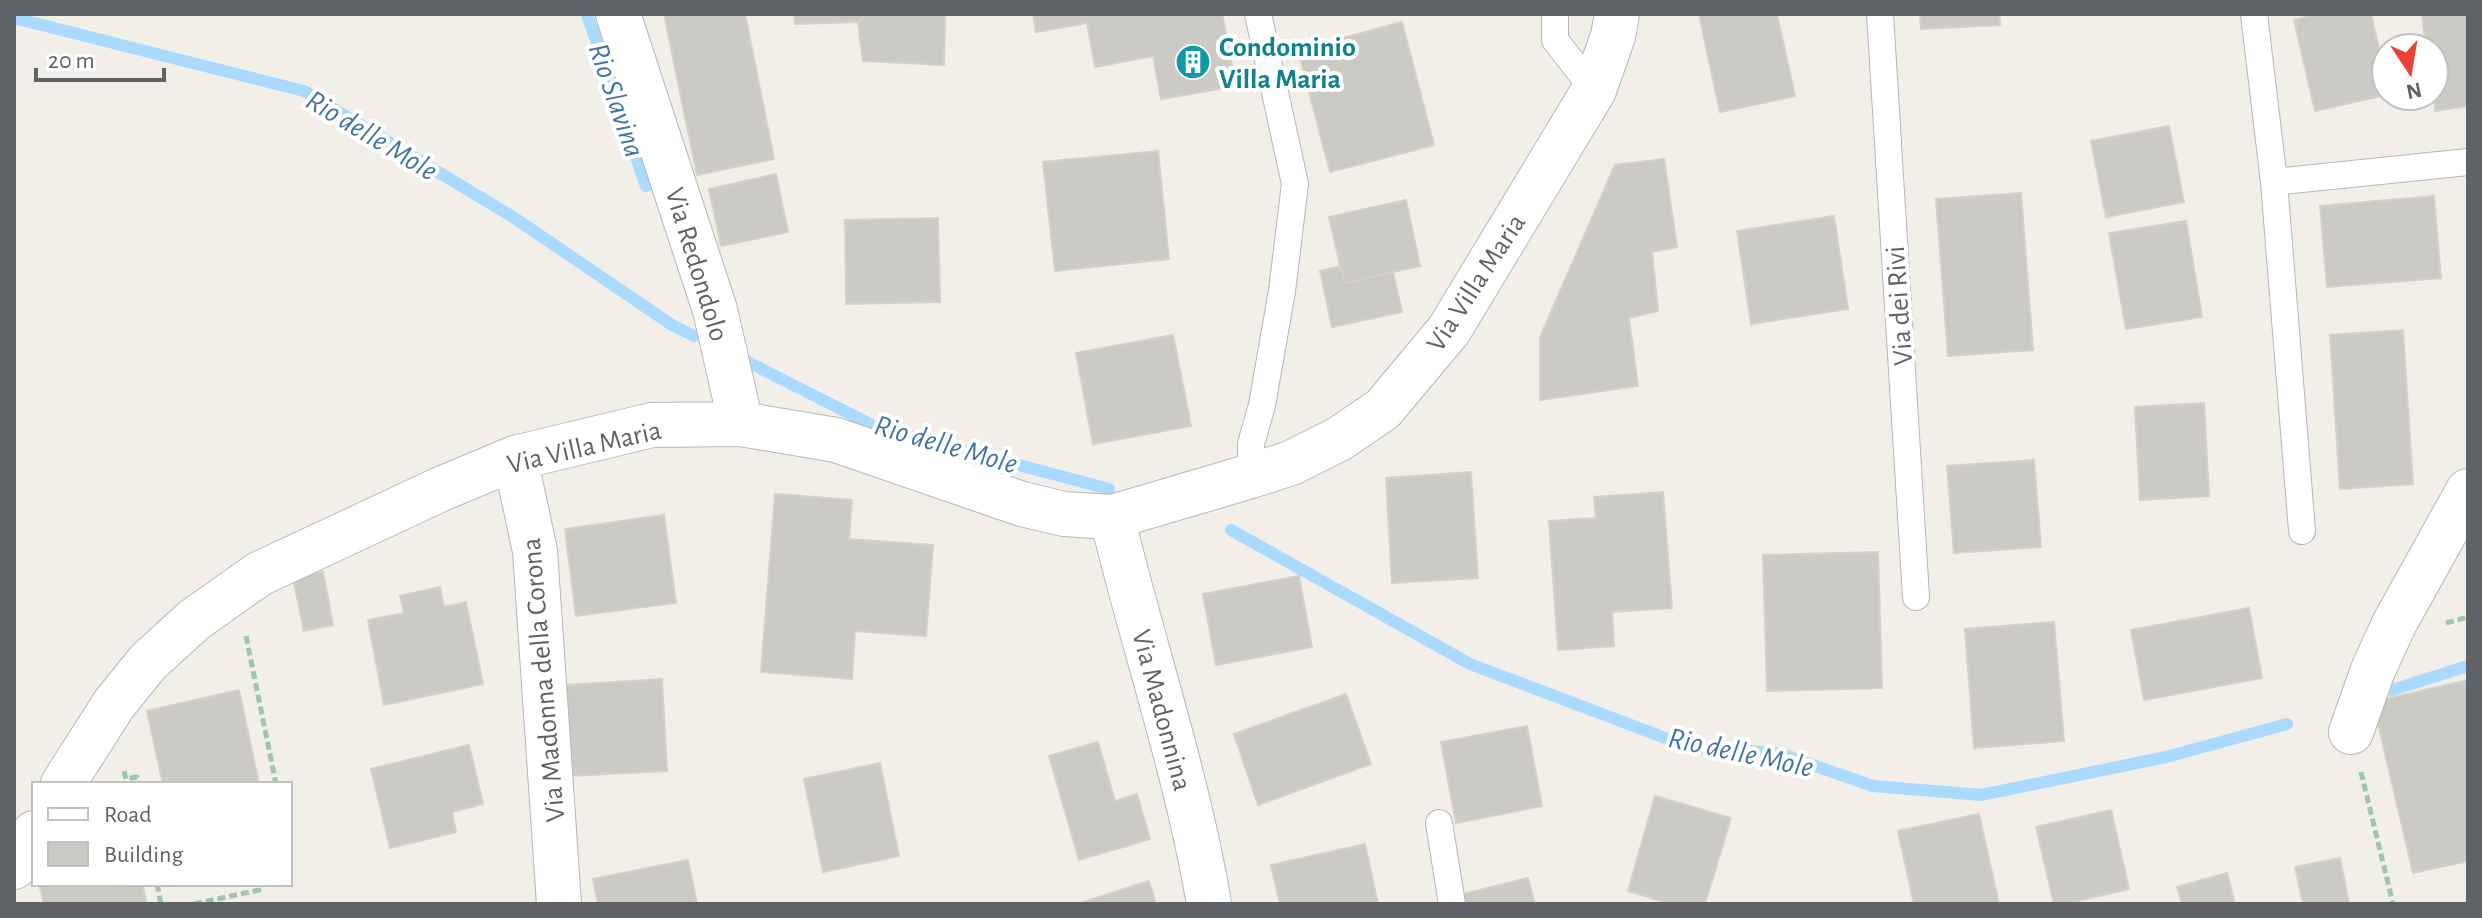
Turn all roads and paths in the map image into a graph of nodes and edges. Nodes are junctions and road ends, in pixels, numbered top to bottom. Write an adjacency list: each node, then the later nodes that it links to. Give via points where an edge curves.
1 (618, 14): 10 (street, Via Redondolo, via 715,310)
2 (1258, 14): 12 (lane, via 1295,184 1279,305 1251,444)
3 (1555, 14): 7 (lane, via 1555,40)
4 (1617, 14): 7 (street, Via Villa Maria)
5 (1880, 14): 17 (lane, Via dei Rivi)
6 (2254, 14): 9 (lane)
7 (1594, 90): 12 (street, Via Villa Maria, via 1449,330 1383,409 1339,439)
8 (2468, 162): 9 (lane)
9 (2274, 182): 15 (lane)
10 (741, 424): 11 (street, Via Villa Maria, via 652,425); 14 (street, Via Villa Maria, via 836,440 1036,507)
11 (515, 458): 16 (street, Via Villa Maria, via 259,574); 26 (street, Via Madonna della Corona, via 535,551)
12 (1251, 476): 14 (street, Via Villa Maria)
13 (2468, 491): 18 (street, via 2394,624)
14 (1112, 517): 27 (street, Via Madonnina, via 1197,837)
15 (2302, 531)
16 (236, 590): 19 (street, Via Villa Maria, via 148,662); 20 (path)
17 (1916, 597)
18 (2351, 732): 29 (path)
19 (64, 782)
20 (276, 782)
21 (1439, 823): 28 (lane)
22 (32, 836): 23 (street)
23 (14, 867)
24 (258, 886): 25 (path, via 259,890)
25 (194, 904)
26 (559, 904)
27 (1209, 904)
28 (1452, 904)
29 (2393, 904)

